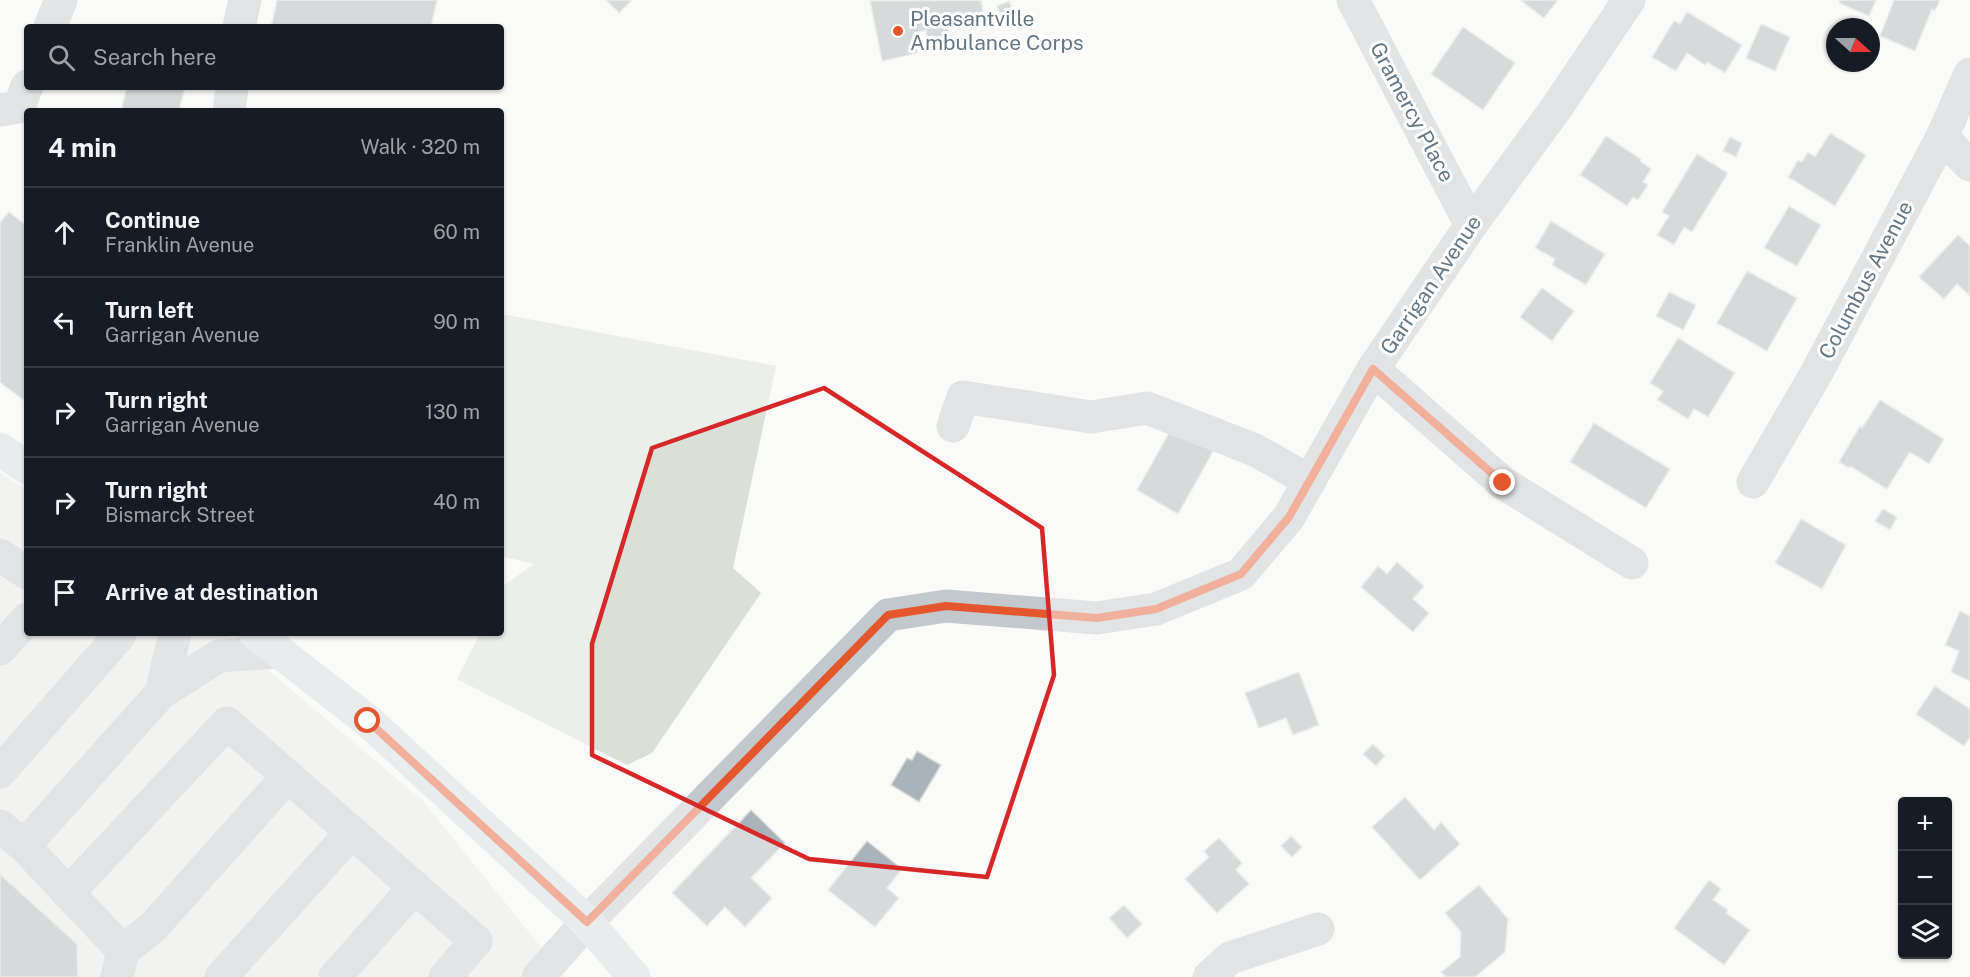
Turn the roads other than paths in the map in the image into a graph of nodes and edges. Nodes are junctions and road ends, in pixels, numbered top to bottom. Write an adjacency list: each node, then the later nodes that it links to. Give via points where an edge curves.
1 (61, 0): 5 (street)
2 (245, 0): 6 (street)
3 (1353, 0): 12 (street, Gramercy Place)
4 (1629, 0): 12 (street, Garrigan Avenue)
5 (51, 24)
6 (240, 24)
7 (1970, 74): 10 (street, Columbus Avenue)
8 (232, 90): 9 (street)
9 (230, 108)
10 (1942, 137): 11 (street); 18 (street, Columbus Avenue, via 1817,372)
11 (1970, 165)
12 (1471, 225): 13 (street, Garrigan Avenue)
13 (1373, 369): 17 (street, Garrigan Avenue); 20 (street, via 1503,483)
14 (953, 426): 17 (street, via 963,397 1091,417 1147,408 1255,450)
15 (0, 448): 16 (main road)
16 (24, 466)
17 (1310, 481): 35 (street, Garrigan Avenue, via 1289,517 1241,574 1156,609 1097,618 946,606 888,615)
18 (1753, 482)
19 (0, 555): 21 (street)
20 (1632, 564)
21 (24, 571)
22 (24, 622): 26 (street)
23 (119, 636): 28 (street)
24 (174, 636): 27 (street)
25 (267, 642): 27 (street, via 219,657); 35 (main road, via 368,721)
26 (0, 649)
27 (161, 693): 32 (street)
28 (0, 772)
29 (288, 776): 31 (street); 34 (street, via 227,723); 37 (street)
30 (0, 826): 32 (street)
31 (352, 832): 33 (street); 38 (street)
32 (24, 846): 34 (street)
33 (415, 887): 39 (street); 40 (street, via 476,941)
34 (69, 893): 37 (street)
35 (587, 922): 41 (street, Garrigan Avenue); 42 (main road)
36 (1318, 929): 43 (street, via 1230,958)
37 (120, 964)
38 (221, 977)
39 (335, 977)
40 (445, 977)
41 (538, 977)
42 (634, 977)
43 (1209, 977)

